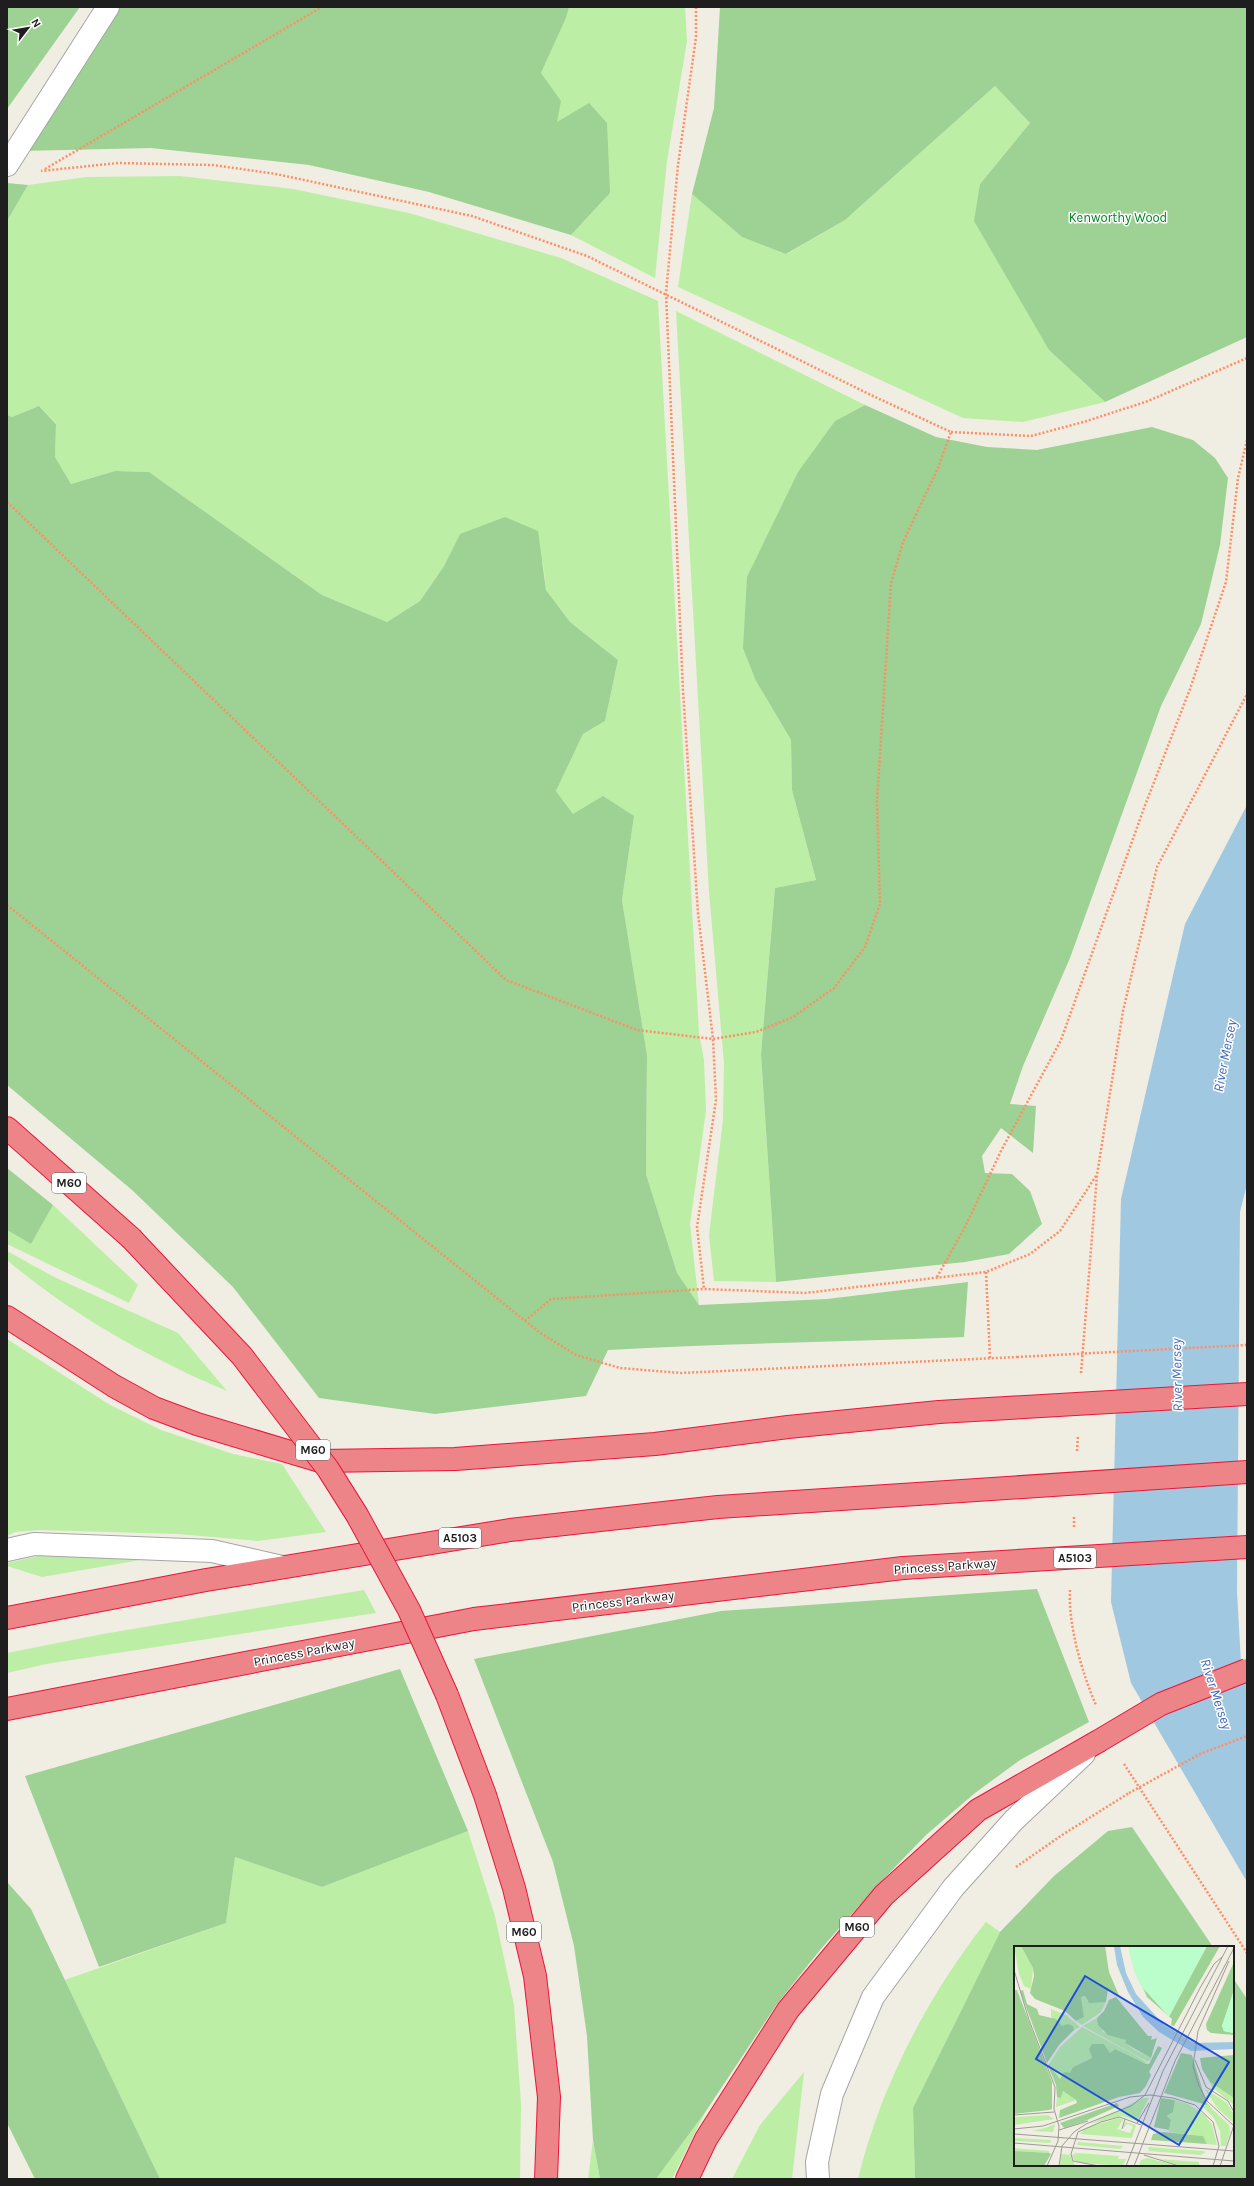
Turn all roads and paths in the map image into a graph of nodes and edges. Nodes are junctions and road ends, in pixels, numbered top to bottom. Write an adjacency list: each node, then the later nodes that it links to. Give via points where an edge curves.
1 (108, 7): 4 (lane)
2 (322, 7): 5 (path, via 42,171 118,163 213,165 276,174 472,216 587,256)
3 (696, 7): 5 (path, via 696,37 678,165)
4 (7, 165)
5 (666, 293): 7 (path); 12 (path, via 683,691 698,913)
6 (1247, 358): 7 (path, via 1148,401 1031,436)
7 (951, 432): 12 (path, via 938,468 903,542 891,583 877,801 880,904 865,947 834,988 793,1017 756,1032)
8 (1247, 440): 15 (path, via 1238,478 1226,582 1190,689 1144,808 1061,1040 1001,1151 965,1227)
9 (7, 502): 12 (path, via 506,980 637,1030)
10 (1247, 694): 14 (path, via 1157,867 1123,1011 1097,1175 1060,1231 1030,1254)
11 (7, 904): 18 (path)
12 (713, 1039): 16 (path, via 716,1100 697,1227)
13 (7, 1128): 34 (highway, M60, bridge, via 131,1238 242,1356 328,1469 357,1515 409,1610 447,1695 485,1795 514,1888 535,1976 548,2097)
14 (986, 1272): 15 (path); 20 (path)
15 (936, 1277): 16 (path, via 806,1293)
16 (704, 1289): 18 (path, via 551,1299)
17 (7, 1317): 21 (highway, bridge, via 114,1386 154,1408 197,1424 320,1461 455,1459 648,1444 939,1412)
18 (525, 1321): 20 (path, via 576,1355 620,1368 681,1373)
19 (1247, 1344): 20 (path, bridge)
20 (990, 1358)
21 (1247, 1394)
22 (1247, 1472): 25 (highway, A5103, bridge, via 718,1507 526,1529)
23 (1247, 1547): 28 (highway, Princess Parkway / A5103, bridge, via 903,1568 474,1619)
24 (7, 1550): 25 (lane, via 34,1544 212,1551)
25 (282, 1567): 26 (highway, A5103)
26 (7, 1618)
27 (1247, 1670): 30 (highway, bridge, via 1162,1704)
28 (7, 1709)
29 (1247, 1736): 31 (path, bridge, via 1200,1754 1129,1793 1062,1835)
30 (1097, 1742): 35 (highway, M60, via 978,1810 884,1895 788,2010 706,2139); 36 (lane, via 1014,1820 953,1888 873,1997 832,2094 817,2162)
31 (1010, 1872)
32 (1218, 1910): 33 (path)
33 (1247, 1954)
34 (546, 2179)
35 (687, 2179)
36 (818, 2179)

